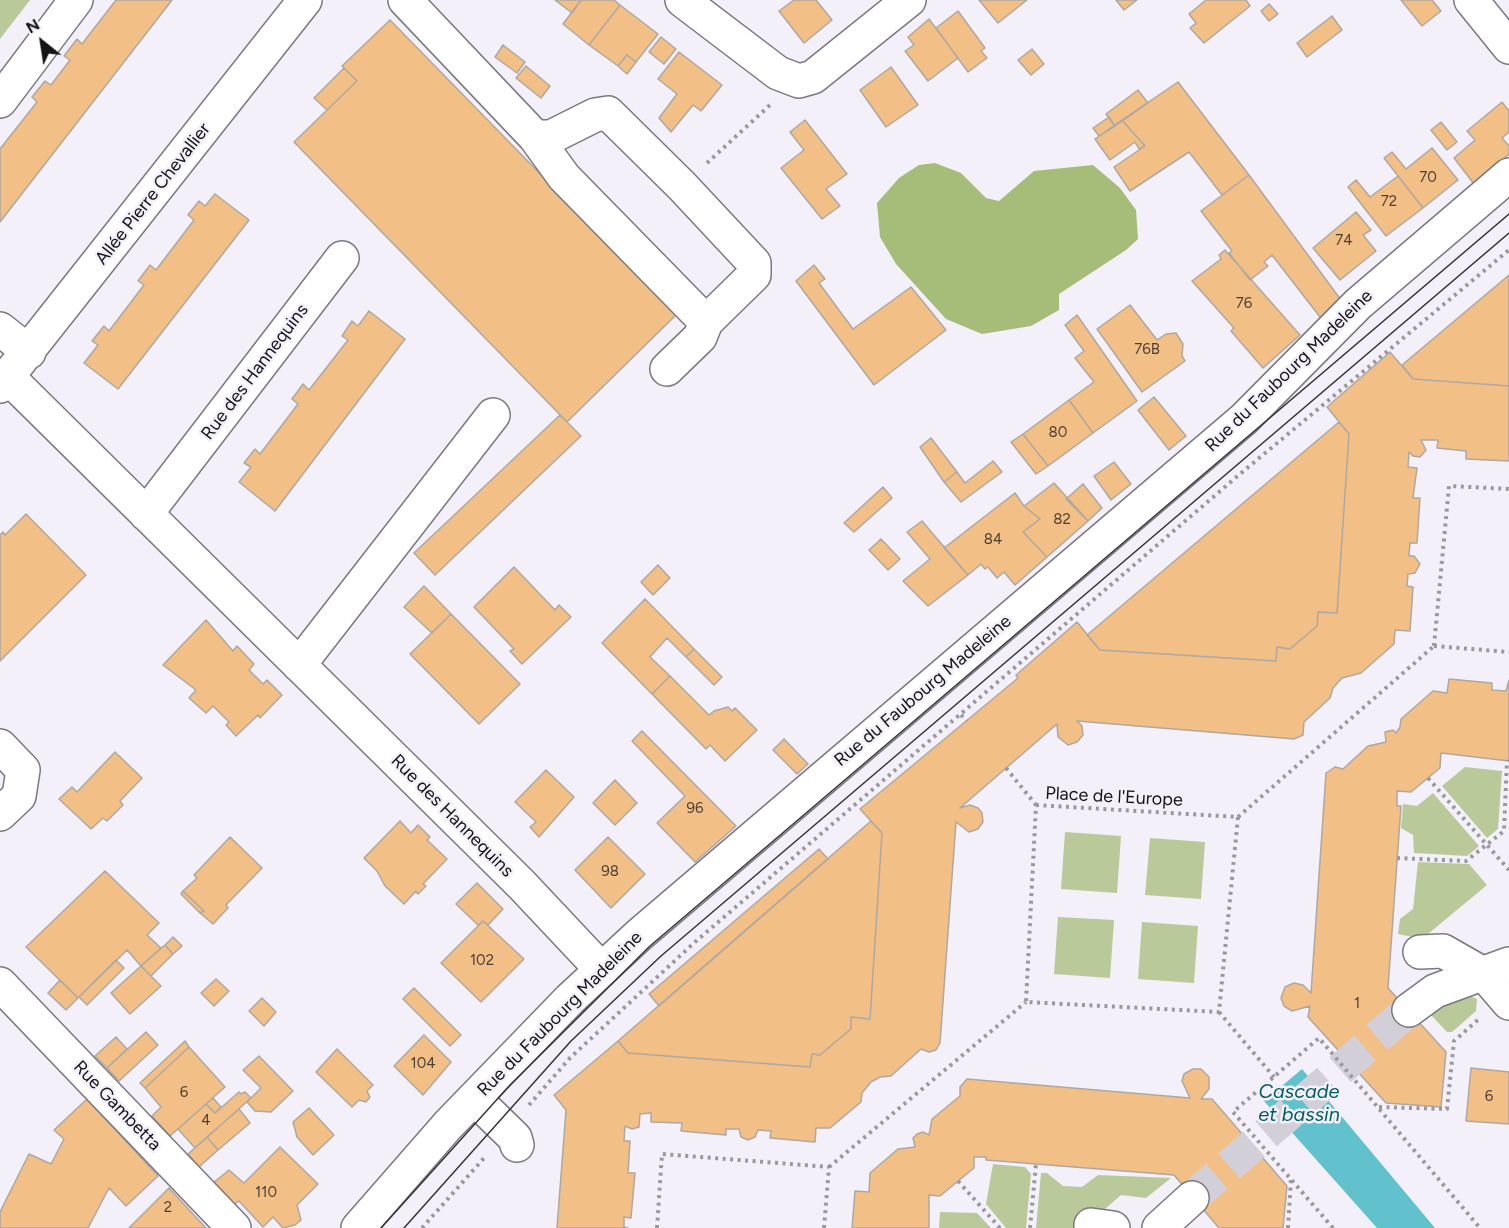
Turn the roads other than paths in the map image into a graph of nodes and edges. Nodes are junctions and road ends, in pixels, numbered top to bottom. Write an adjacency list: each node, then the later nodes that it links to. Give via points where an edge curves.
1 (76, 0): 8 (street)
2 (305, 0): 14 (street, Allée Pierre Chevallier)
3 (405, 0): 9 (street)
4 (682, 0): 5 (street, via 778,74 794,81 813,77)
5 (909, 0)
6 (1471, 0): 7 (street)
7 (1509, 47)
8 (0, 101)
9 (535, 137): 12 (street, via 564,177); 12 (street, via 551,137 595,115 608,113 754,263 754,275)
10 (1509, 175): 23 (street, Rue du Faubourg Madeleine, via 1358,304 1244,419)
11 (342, 258): 18 (street, Rue des Hannequins)
12 (706, 322): 15 (street, via 700,337)
13 (0, 329): 14 (street)
14 (29, 352): 16 (street, Allée Pierre Chevallier)
15 (667, 369)
16 (4, 382): 18 (street, Rue des Hannequins)
17 (493, 415): 19 (street)
18 (146, 514): 19 (street, Rue des Hannequins)
19 (298, 665): 23 (street, Rue des Hannequins, via 522,885)
20 (0, 746): 21 (street, via 23,770 18,796)
21 (0, 814)
22 (1420, 952): 24 (street, via 1443,951)
23 (601, 969): 28 (street, Rue du Faubourg Madeleine)
24 (1497, 969): 26 (street); 27 (street, via 1435,992)
25 (0, 984): 31 (street, Rue Gambetta)
26 (1509, 1003)
27 (1409, 1010)
28 (474, 1098): 29 (street); 32 (street, Rue du Faubourg Madeleine)
29 (513, 1138)
30 (1192, 1198): 33 (street)
31 (234, 1228)
32 (358, 1228)
33 (1160, 1228)

